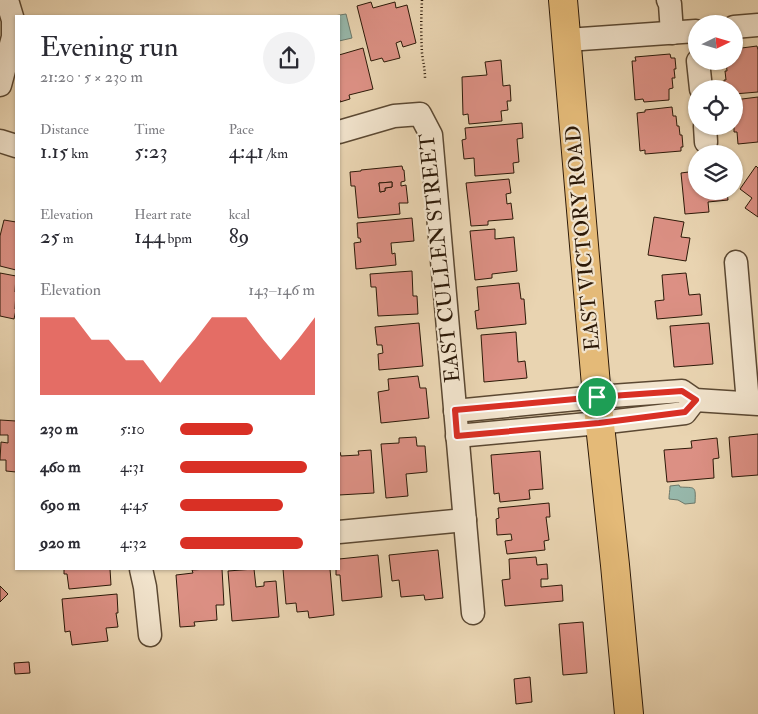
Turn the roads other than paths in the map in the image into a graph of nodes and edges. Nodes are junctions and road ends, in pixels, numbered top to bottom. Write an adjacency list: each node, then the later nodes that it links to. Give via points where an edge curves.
1 (6, 0): 9 (street, via 13,20 13,37)
2 (563, 0): 8 (main road, EAST VICTORY ROAD)
3 (668, 0): 6 (street)
4 (758, 25): 5 (street)
5 (743, 27)
6 (672, 33): 7 (street); 8 (street)
7 (688, 35)
8 (567, 40): 16 (main road, EAST VICTORY ROAD)
9 (0, 85)
10 (340, 132): 15 (street, EAST CULLEN STREET, via 394,116 420,114 431,134)
11 (0, 141): 12 (street)
12 (15, 146)
13 (736, 262): 14 (street)
14 (753, 404): 16 (street, via 696,400 682,391)
15 (455, 410): 16 (street); 17 (street, EAST CULLEN STREET)
16 (598, 410): 17 (street); 23 (main road, EAST VICTORY ROAD)
17 (457, 436): 18 (street, EAST CULLEN STREET)
18 (465, 520): 19 (street); 21 (street, EAST CULLEN STREET)
19 (340, 532)
20 (141, 570): 22 (street)
21 (473, 613)
22 (150, 635)
23 (628, 714)

